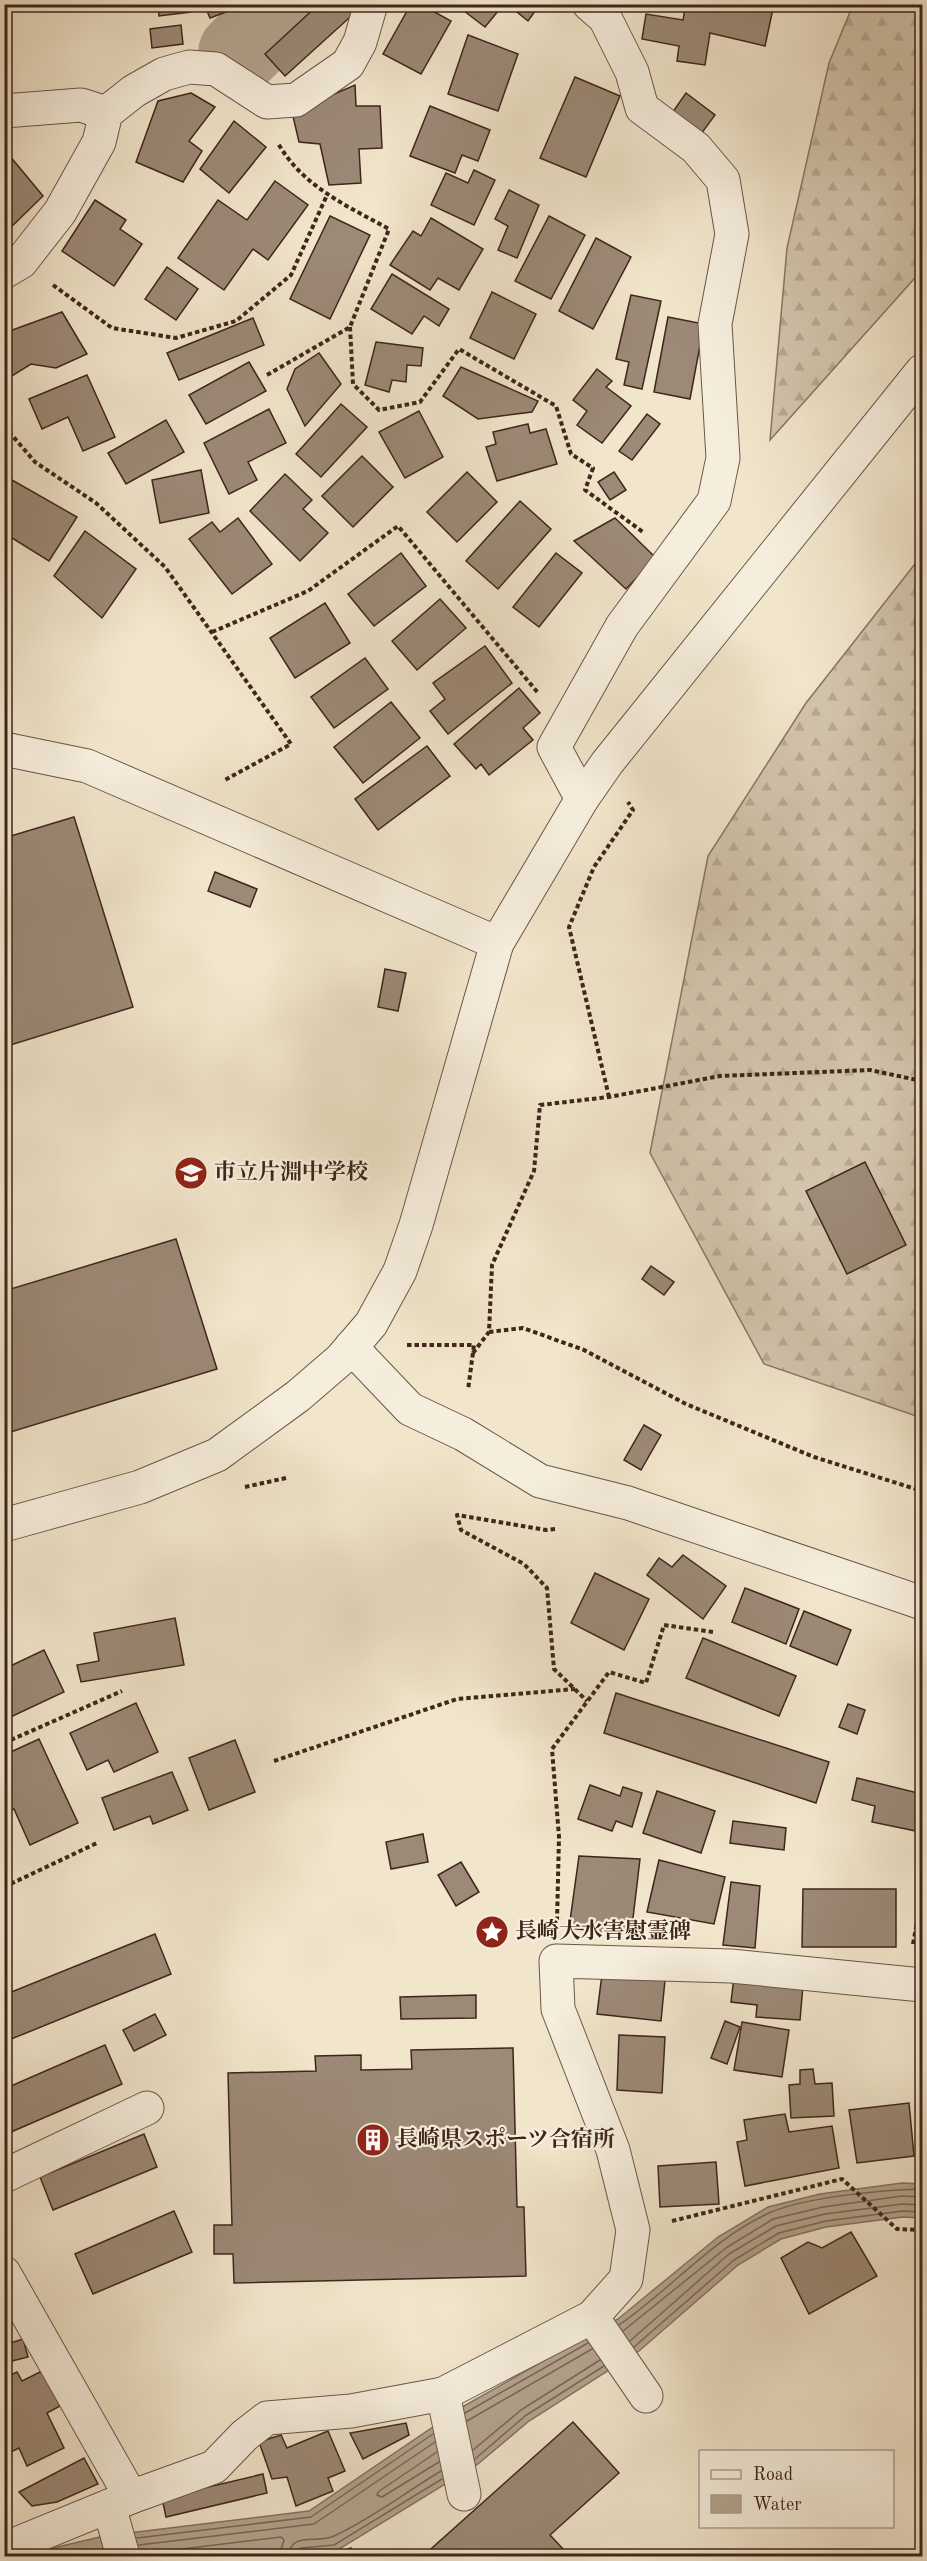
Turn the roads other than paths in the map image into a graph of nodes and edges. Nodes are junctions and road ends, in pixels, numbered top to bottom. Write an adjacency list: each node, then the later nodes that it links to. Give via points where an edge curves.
1 (371, 4): 4 (street, via 360,42 348,64 296,100 267,102 216,69 189,67 154,79)
2 (589, 4): 8 (street, via 605,18 632,72 642,108 696,148 723,180 732,234 715,324 723,458 714,501 622,626 554,747)
3 (4, 111): 4 (street, via 81,105)
4 (106, 113): 5 (street, via 99,142 60,213)
5 (13, 267)
6 (922, 371): 8 (street)
7 (4, 749): 9 (street, via 87,766)
8 (582, 799): 9 (street)
9 (497, 943): 10 (street, via 413,1234 400,1271)
10 (361, 1335): 11 (street, via 298,1396 217,1455 140,1487); 12 (street, via 410,1409 462,1434 540,1481 628,1503)
11 (4, 1525)
12 (922, 1603)
13 (914, 1984): 17 (street, via 731,1966 556,1961 558,2009 613,2150 633,2230 626,2279)
14 (147, 2108): 15 (street)
15 (4, 2176)
16 (4, 2273): 21 (street, via 118,2470)
17 (592, 2317): 18 (street); 19 (street)
18 (443, 2394): 20 (street); 21 (street, via 351,2411 267,2418 214,2467)
19 (646, 2396)
20 (464, 2494)
21 (120, 2524): 22 (street)
22 (4, 2549)

